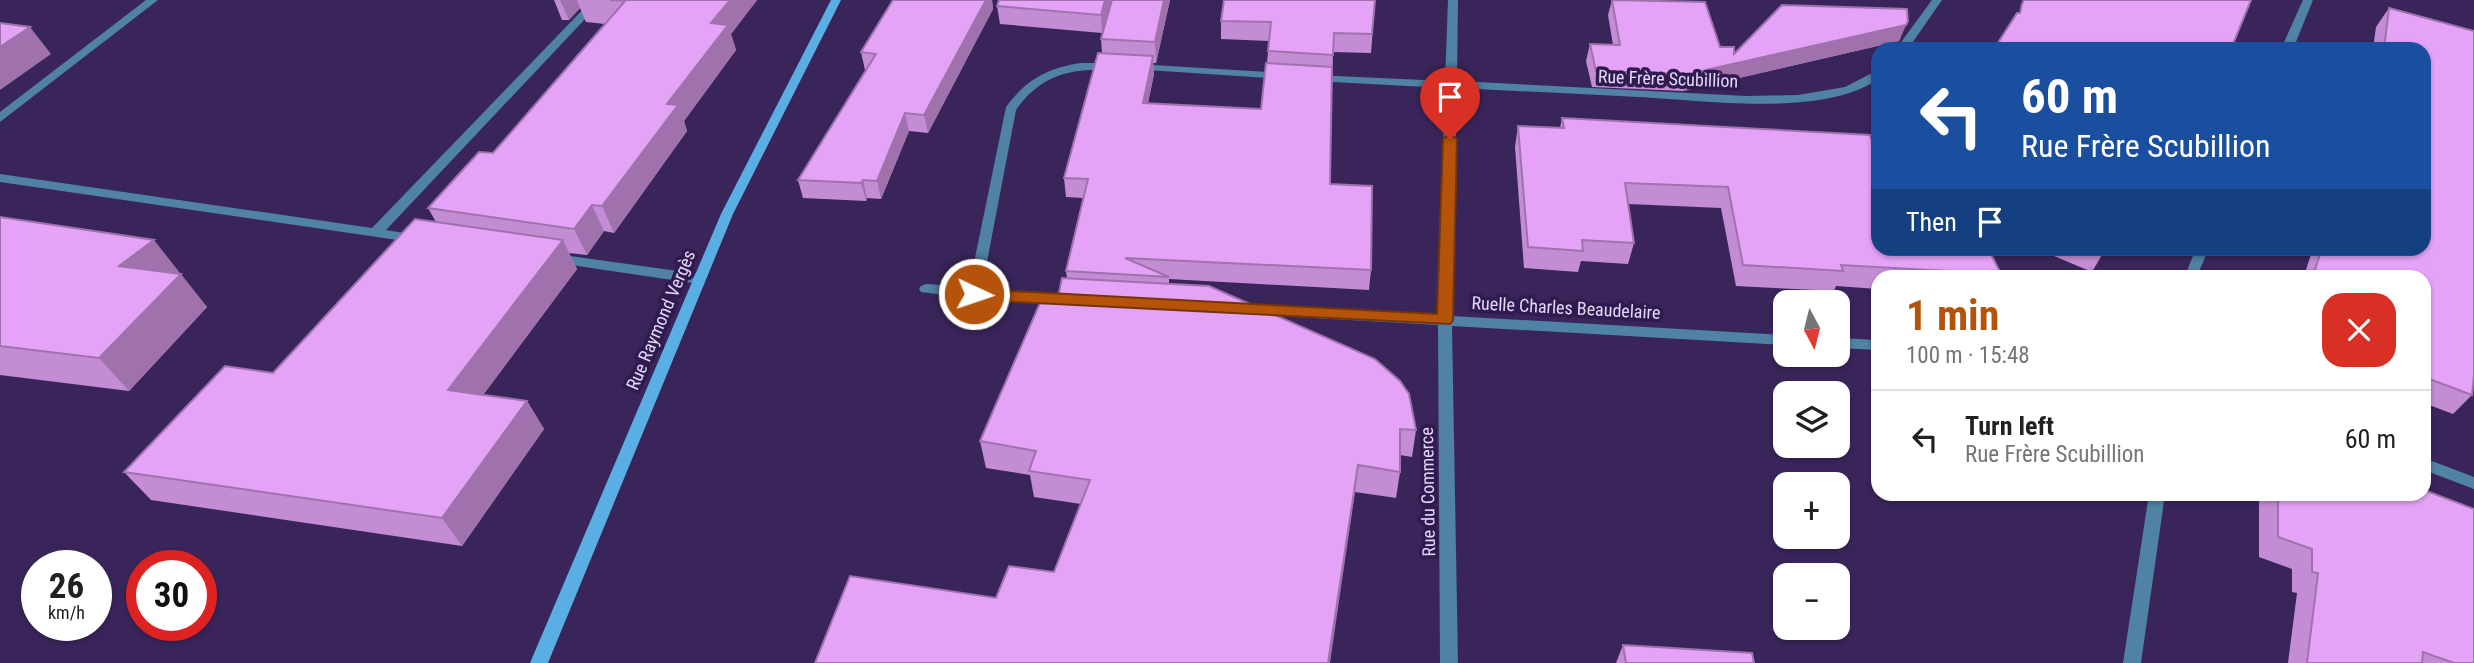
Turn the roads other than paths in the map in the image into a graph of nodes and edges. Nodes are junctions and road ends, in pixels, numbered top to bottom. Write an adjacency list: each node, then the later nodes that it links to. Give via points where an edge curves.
1 (153, 0): 11 (street)
2 (598, 0): 13 (street)
3 (836, 0): 16 (main road, Rue Raymond Vergès)
4 (1453, 0): 10 (street)
5 (1937, 0): 7 (street)
6 (2308, 0): 8 (street)
7 (1907, 42)
8 (2290, 42)
9 (1871, 79): 10 (street, Rue Frère Scubillion, via 1802,99)
10 (1451, 87): 18 (street, Rue Frère Scubillion, via 1108,66 1040,76 1022,91 1010,110); 21 (street)
11 (0, 118)
12 (0, 178): 13 (street)
13 (376, 232): 14 (street)
14 (430, 240)
15 (539, 256): 16 (street)
16 (699, 279): 28 (main road, Rue Raymond Vergès)
17 (926, 289): 18 (street)
18 (974, 294): 19 (street)
19 (1071, 299)
20 (1223, 308): 21 (street, Ruelle Charles Beaudelaire)
21 (1445, 320): 22 (street, Ruelle Charles Beaudelaire); 29 (street, Rue du Commerce)
22 (1773, 339)
23 (1850, 344): 24 (street)
24 (1871, 345)
25 (2431, 467): 26 (street)
26 (2474, 483)
27 (2156, 501): 30 (street)
28 (539, 663)
29 (1449, 663)
30 (2132, 663)

